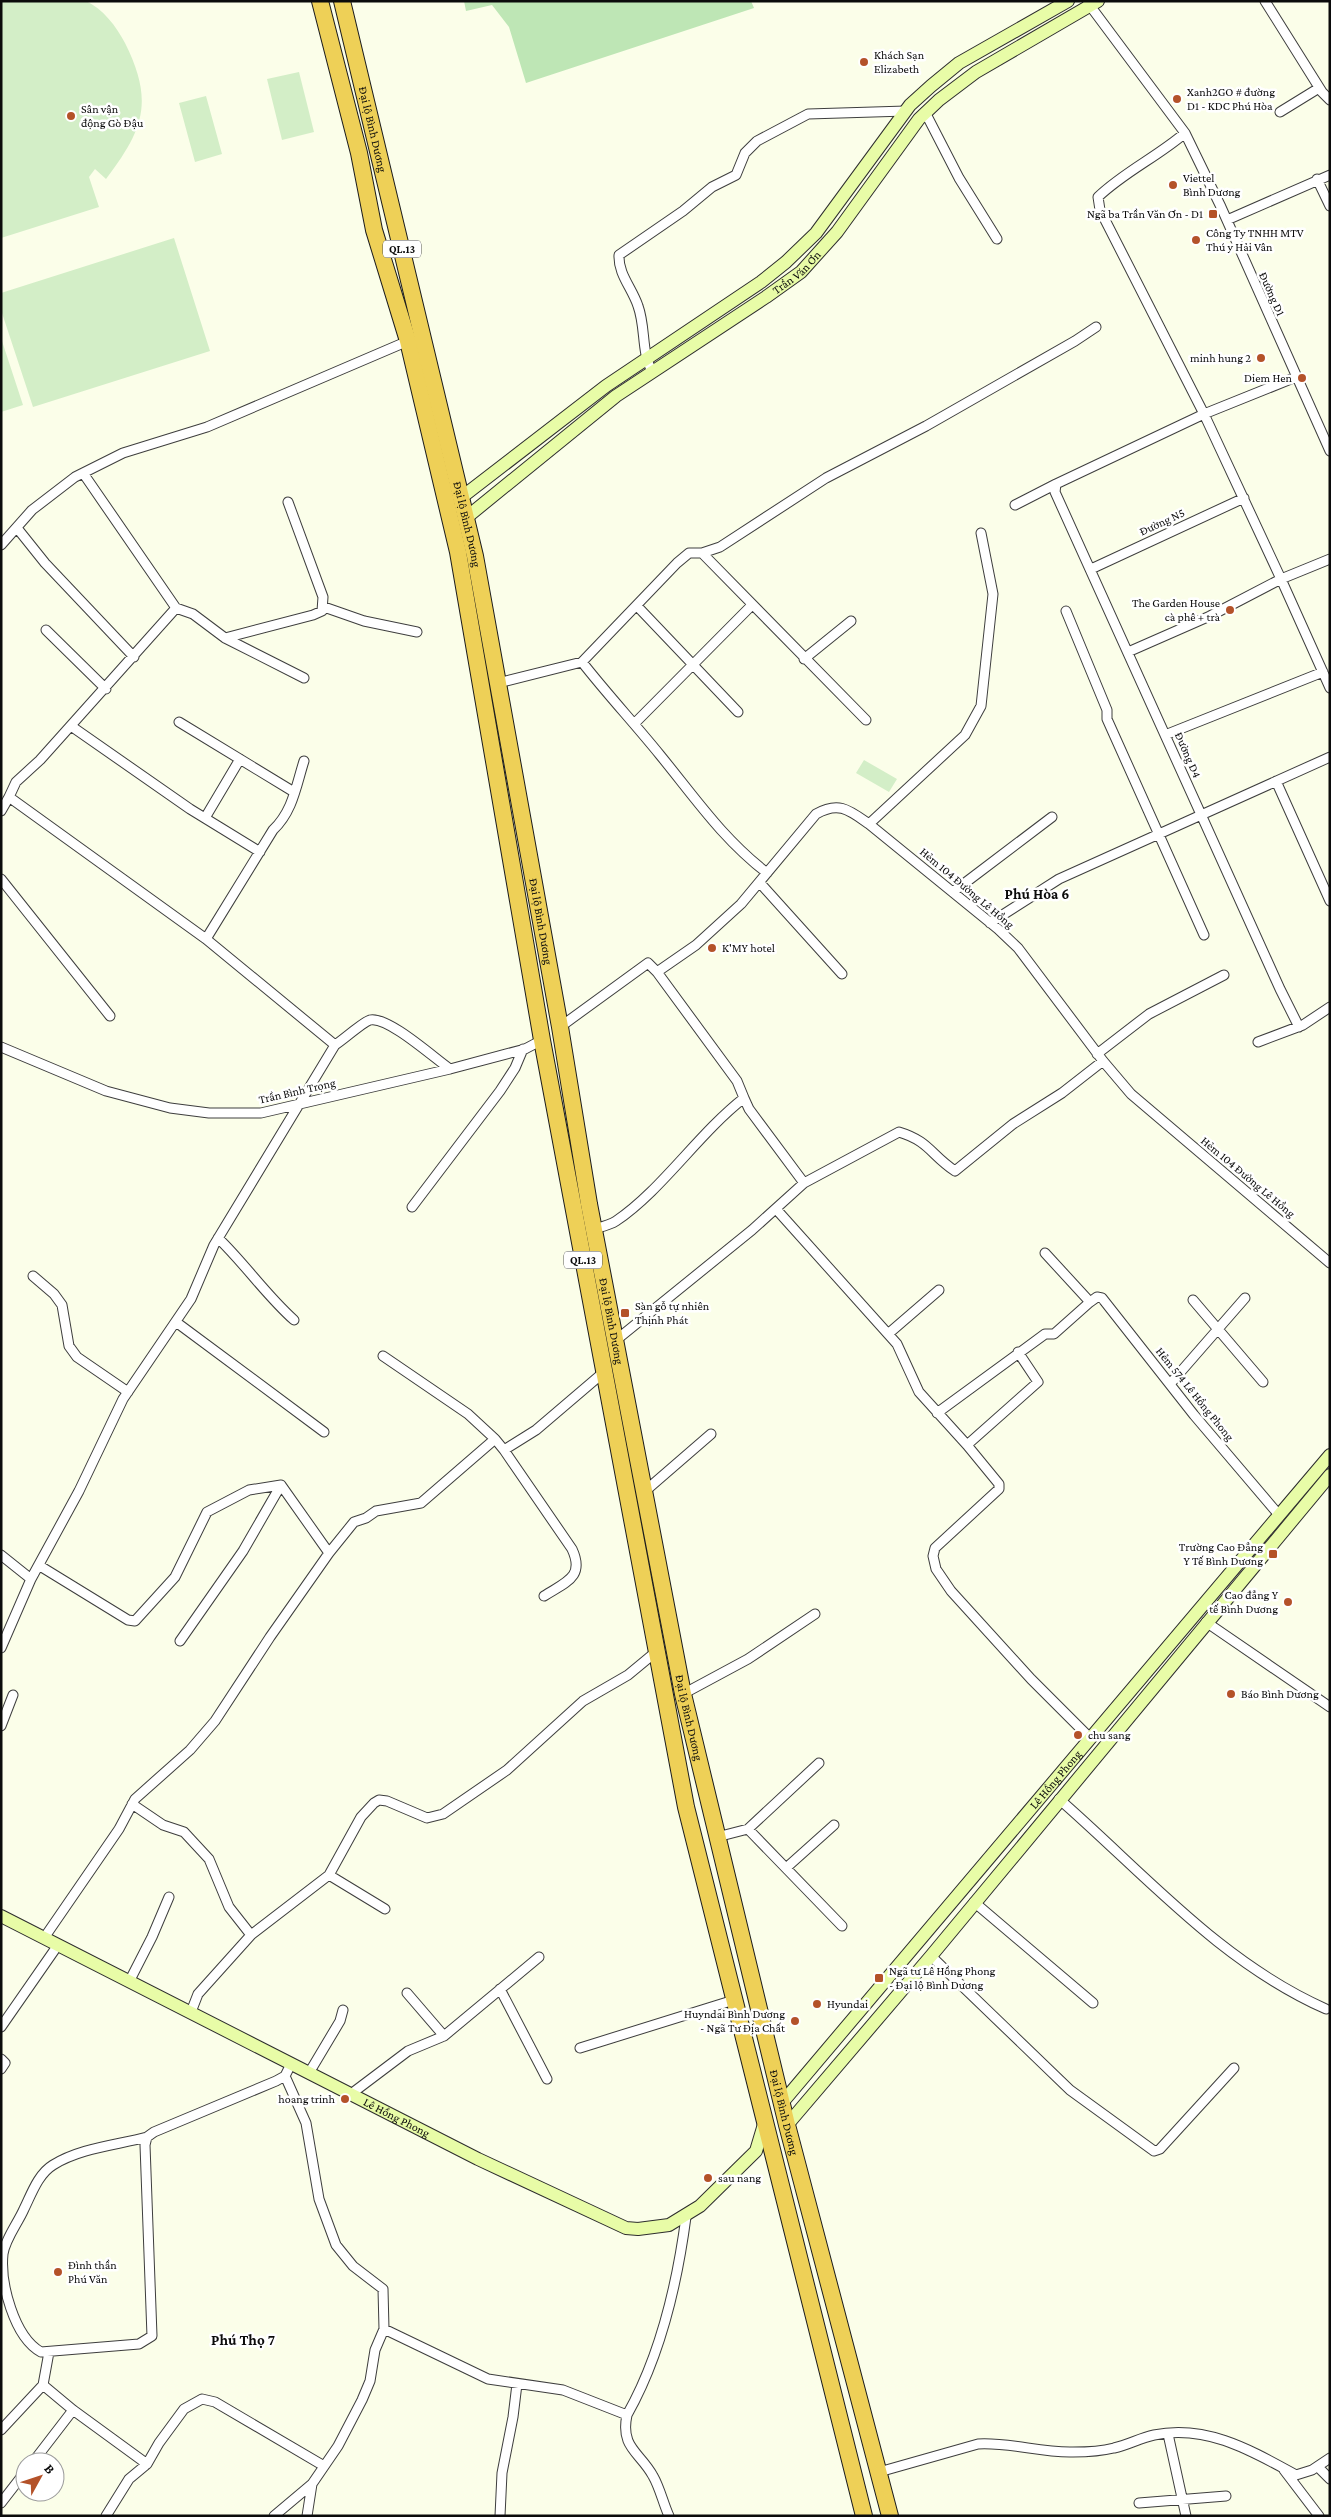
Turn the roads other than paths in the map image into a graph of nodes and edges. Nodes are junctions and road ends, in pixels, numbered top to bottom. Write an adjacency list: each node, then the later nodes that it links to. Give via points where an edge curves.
1 (320, 1): 18 (highway, Đại lộ Bình Dương / QL.13, via 359,153 374,230)
2 (342, 1): 26 (highway, Đại lộ Bình Dương / QL.13)
3 (1068, 1): 8 (street, Trần Văn Ơn, via 959,63)
4 (1265, 1): 6 (street)
5 (1091, 3): 9 (street, Trần Văn Ơn, via 971,75); 11 (street, Đường D1)
6 (1319, 88): 7 (street); 10 (street)
7 (1330, 100)
8 (906, 111): 19 (street, Trần Văn Ơn, via 805,245 761,282); 19 (street, via 808,114 757,141 745,153 736,175 712,187 618,255 618,265 638,306 645,336)
9 (925, 112): 16 (street, via 959,178); 20 (street, Trần Văn Ơn, via 837,232 801,272)
10 (1280, 112)
11 (1185, 132): 15 (street, Đường D1); 22 (street, via 1163,152 1116,180 1098,197 1100,210)
12 (1330, 175): 13 (street)
13 (1317, 179): 14 (street); 15 (street)
14 (1330, 206)
15 (1227, 220): 21 (street, Đường D1)
16 (997, 240)
17 (1096, 327): 34 (street, via 926,426 826,478 720,547)
18 (408, 341): 24 (street, via 207,427 123,453); 91 (highway, Đại lộ Bình Dương / QL.13, via 458,552)
19 (645, 359): 20 (street); 26 (street, Trần Văn Ơn)
20 (652, 371): 30 (street, Trần Văn Ơn, via 570,432)
21 (1296, 377): 22 (street); 23 (street, Đường D1)
22 (1204, 414): 25 (street); 27 (street)
23 (1330, 451)
24 (83, 473): 31 (street, via 32,510); 41 (street)
25 (1055, 488): 29 (street); 36 (street, Đường D4)
26 (462, 497): 30 (highway, Đại lộ Bình Dương / QL.13)
27 (1244, 498): 36 (street, Đường N5); 37 (street)
28 (288, 502): 40 (street)
29 (1014, 505)
30 (467, 517): 54 (highway, Đại lộ Bình Dương / QL.13)
31 (16, 528): 33 (street); 48 (street)
32 (981, 533): 73 (street, via 994,594 981,706 965,735)
33 (1, 545)
34 (702, 553): 38 (street); 39 (street, via 689,554 677,563)
35 (1328, 563): 37 (street)
36 (1091, 568): 47 (street, Đường D4)
37 (1282, 579): 47 (street, via 1210,616); 52 (street)
38 (752, 605): 49 (street); 51 (street)
39 (637, 606): 50 (street); 51 (street)
40 (324, 607): 45 (street, via 364,621); 46 (street, via 313,615)
41 (176, 608): 46 (street, via 193,614); 48 (street)
42 (1066, 611): 74 (street, via 1107,710 1107,719)
43 (851, 621): 49 (street)
44 (46, 630): 55 (street)
45 (417, 632)
46 (225, 638): 53 (street)
47 (1128, 652): 62 (street, Đường D4)
48 (134, 656): 55 (street)
49 (804, 659): 58 (street)
50 (582, 662): 54 (street); 60 (street)
51 (692, 665): 57 (street); 60 (street)
52 (1323, 672): 56 (street); 62 (street)
53 (304, 678)
54 (498, 683): 89 (highway, Đại lộ Bình Dương / QL.13)
55 (106, 688): 61 (street)
56 (1330, 688)
57 (738, 712)
58 (866, 720)
59 (179, 722): 64 (street)
60 (635, 723): 76 (street, via 706,815 740,852)
61 (71, 726): 68 (street, via 16,782); 72 (street)
62 (1165, 735): 70 (street, Đường D4)
63 (1330, 757): 66 (street)
64 (240, 759): 67 (street); 72 (street)
65 (304, 761): 67 (street)
66 (1276, 781): 70 (street); 80 (street)
67 (294, 792): 75 (street, via 284,820 273,830)
68 (9, 797): 69 (street); 83 (street)
69 (1, 811)
70 (1201, 814): 74 (street); 90 (street, Đường D4)
71 (1052, 817): 79 (street)
72 (205, 818): 75 (street)
73 (869, 824): 76 (street, Hẻm 104 Đường Lê Hồng, via 852,812 828,808 816,814); 79 (street, Hẻm 104 Đường Lê Hồng)
74 (1158, 834): 81 (street, via 1059,879); 82 (street)
75 (260, 852): 83 (street)
76 (767, 874): 78 (street, Hẻm 104 Đường Lê Hồng)
77 (1, 879): 88 (street)
78 (760, 883): 84 (street, Hẻm 104 Đường Lê Hồng, via 716,928); 85 (street)
79 (953, 892): 81 (street, Hẻm 104 Đường Lê Hồng)
80 (1330, 901)
81 (990, 923): 96 (street, Hẻm 104 Đường Lê Hồng, via 1018,948)
82 (1204, 935)
83 (206, 939): 93 (street)
84 (658, 972): 89 (street, via 648,963); 98 (street, via 737,1081)
85 (842, 974)
86 (1224, 975): 96 (street, via 1149,1014)
87 (1330, 1008): 90 (street)
88 (110, 1016)
89 (560, 1027): 91 (highway); 103 (highway, Đại lộ Bình Dương / QL.13)
90 (1299, 1027): 92 (street)
91 (542, 1040): 95 (street, Trần Bình Trọng); 119 (highway, Đại lộ Bình Dương / QL.13)
92 (1258, 1042)
93 (335, 1045): 97 (street, via 369,1020 380,1021 395,1027); 99 (street)
94 (1, 1047): 99 (street, Trần Bình Trọng, via 106,1091 170,1108 209,1113 262,1113)
95 (523, 1049): 97 (street, Trần Bình Trọng); 101 (street, via 500,1091)
96 (1100, 1058): 100 (street, via 1062,1093 1013,1124 955,1171 925,1143 899,1132); 106 (street, Hẻm 104 Đường Lê Hồng, via 1131,1094)
97 (450, 1069): 99 (street, Trần Bình Trọng)
98 (744, 1098): 100 (street); 103 (street, via 632,1208 614,1222)
99 (302, 1104): 104 (street)
100 (804, 1183): 102 (street)
101 (412, 1207)
102 (776, 1209): 115 (street); 116 (street)
103 (594, 1229): 116 (highway, Đại lộ Bình Dương / QL.13)
104 (218, 1238): 112 (street); 113 (street, via 191,1299)
105 (1045, 1253): 111 (street)
106 (1330, 1263)
107 (33, 1276): 122 (street, via 62,1305 69,1346 77,1357)
108 (939, 1290): 115 (street)
109 (1245, 1298): 114 (street)
110 (1193, 1300): 114 (street)
111 (1090, 1302): 117 (street, via 1054,1334 1046,1333); 121 (street, Hẻm 574 Lê Hồng Phong, via 1097,1297 1102,1298)
112 (294, 1320)
113 (176, 1322): 122 (street); 124 (street)
114 (1217, 1330): 120 (street); 121 (street)
115 (888, 1334): 123 (street, via 897,1344 919,1392)
116 (616, 1341): 132 (highway, Đại lộ Bình Dương / QL.13)
117 (1018, 1352): 123 (street); 127 (street, via 1038,1382)
118 (383, 1356): 126 (street, via 468,1414)
119 (604, 1372): 128 (street, via 536,1430); 143 (highway, Đại lộ Bình Dương / QL.13)
120 (1263, 1382)
121 (1170, 1384): 133 (street, Hẻm 574 Lê Hồng Phong)
122 (128, 1392): 136 (street)
123 (937, 1413): 127 (street)
124 (324, 1432)
125 (711, 1434): 132 (street)
126 (494, 1439): 128 (street); 135 (street, via 421,1503 376,1510 354,1522)
127 (967, 1445): 148 (street, via 999,1484 999,1489 935,1548 936,1569 951,1591 1030,1679)
128 (504, 1450): 138 (street, via 577,1560 578,1568 574,1575)
129 (1330, 1455): 133 (street, Lê Hồng Phong)
130 (1330, 1475): 140 (street, Lê Hồng Phong)
131 (281, 1485): 135 (street); 136 (street, via 249,1490 207,1512 175,1577 135,1621 128,1620); 141 (street, via 243,1551)
132 (644, 1492): 144 (highway, Đại lộ Bình Dương / QL.13)
133 (1279, 1514): 148 (street, Lê Hồng Phong)
134 (1, 1554): 137 (street)
135 (329, 1554): 151 (street, via 214,1721 190,1750)
136 (40, 1566): 137 (street)
137 (31, 1579): 142 (street)
138 (544, 1596)
139 (815, 1614): 144 (street, via 748,1658)
140 (1206, 1622): 146 (street); 150 (street, Lê Hồng Phong)
141 (180, 1641)
142 (1, 1648)
143 (656, 1651): 156 (street, via 628,1675 583,1701 507,1770 443,1814 427,1818 387,1801 374,1803 361,1817); 170 (highway, Đại lộ Bình Dương / QL.13, via 686,1807)
144 (683, 1694): 154 (highway, Đại lộ Bình Dương / QL.13)
145 (13, 1695): 147 (street)
146 (1330, 1707)
147 (1, 1726)
148 (1090, 1738): 185 (street, Lê Hồng Phong)
149 (819, 1763): 153 (street)
150 (1059, 1799): 158 (street, Lê Hồng Phong); 173 (street, via 1231,1953 1267,1978)
151 (132, 1804): 162 (street, via 163,1825 184,1832 209,1859 229,1907); 163 (street, via 119,1829)
152 (834, 1825): 155 (street)
153 (748, 1829): 154 (street); 155 (street)
154 (717, 1836): 185 (highway, Đại lộ Bình Dương / QL.13)
155 (786, 1868): 161 (street)
156 (329, 1875): 159 (street); 162 (street)
157 (169, 1897): 167 (street)
158 (974, 1902): 165 (street, Lê Hồng Phong); 171 (street)
159 (385, 1909)
160 (1, 1916): 163 (street, Lê Hồng Phong)
161 (842, 1926)
162 (251, 1935): 174 (street, via 198,1994)
163 (44, 1938): 164 (street, Lê Hồng Phong)
164 (58, 1945): 167 (street, Lê Hồng Phong); 175 (street)
165 (931, 1956): 179 (street, via 1070,2090 1154,2151 1160,2149); 187 (street, Lê Hồng Phong)
166 (539, 1957): 168 (street)
167 (130, 1980): 174 (street, Lê Hồng Phong)
168 (500, 1989): 176 (street); 183 (street)
169 (407, 1993): 176 (street)
170 (734, 2000): 177 (street); 186 (highway, Đại lộ Bình Dương / QL.13)
171 (1093, 2003)
172 (343, 2010): 182 (street)
173 (1326, 2010)
174 (191, 2012): 181 (street, Lê Hồng Phong)
175 (1, 2027)
176 (444, 2036): 184 (street, via 408,2051)
177 (580, 2048)
178 (1, 2059): 180 (street, via 6,2063)
179 (1234, 2068)
180 (1, 2069)
181 (288, 2070): 182 (street, Lê Hồng Phong); 188 (street, via 223,2104); 192 (street, via 306,2123 313,2174 326,2222 342,2254 382,2289)
182 (309, 2073): 184 (street, Lê Hồng Phong)
183 (547, 2079)
184 (351, 2094): 190 (street, Lê Hồng Phong, via 478,2159 626,2228 669,2225)
185 (781, 2104): 186 (highway); 187 (highway, Đại lộ Bình Dương / QL.13)
186 (765, 2121): 189 (highway, Đại lộ Bình Dương / QL.13)
187 (786, 2125): 189 (highway); 206 (highway, Đại lộ Bình Dương / QL.13)
188 (147, 2137): 191 (street, via 76,2154 51,2166 34,2187); 193 (street, via 144,2145 152,2336 139,2344)
189 (763, 2148): 190 (street, Lê Hồng Phong); 219 (highway, Đại lộ Bình Dương / QL.13)
190 (686, 2217): 197 (street, via 668,2312 643,2387)
191 (2, 2254): 193 (street, via 6,2299 16,2320 35,2348)
192 (384, 2328): 194 (street, via 488,2379); 203 (street, via 362,2400)
193 (49, 2352): 195 (street)
194 (517, 2384): 197 (street, via 563,2390); 217 (street, via 502,2473)
195 (42, 2385): 196 (street); 198 (street)
196 (73, 2410): 200 (street); 202 (street)
197 (627, 2415): 218 (street, via 624,2432 627,2441 653,2475)
198 (1, 2430)
199 (1168, 2434): 205 (street, via 1216,2436); 206 (street, via 1136,2439 1114,2448 1073,2452 978,2444); 211 (street)
200 (41, 2452)
201 (1330, 2458): 204 (street)
202 (147, 2464): 203 (street, via 184,2409 202,2399 215,2402); 214 (street, via 129,2479)
203 (324, 2466): 208 (street)
204 (1318, 2467): 205 (street, via 1296,2475); 207 (street)
205 (1282, 2468): 222 (street)
206 (879, 2472): 220 (highway, Đại lộ Bình Dương / QL.13)
207 (1330, 2479)
208 (312, 2484): 215 (street); 216 (street)
209 (15, 2485): 213 (street)
210 (1226, 2496): 211 (street)
211 (1183, 2499): 212 (street); 221 (street)
212 (1139, 2502)
213 (1, 2503)
214 (106, 2516)
215 (274, 2516)
216 (307, 2516)
217 (500, 2516)
218 (669, 2516)
219 (864, 2516)
220 (890, 2516)
221 (1186, 2516)
222 (1318, 2516)

